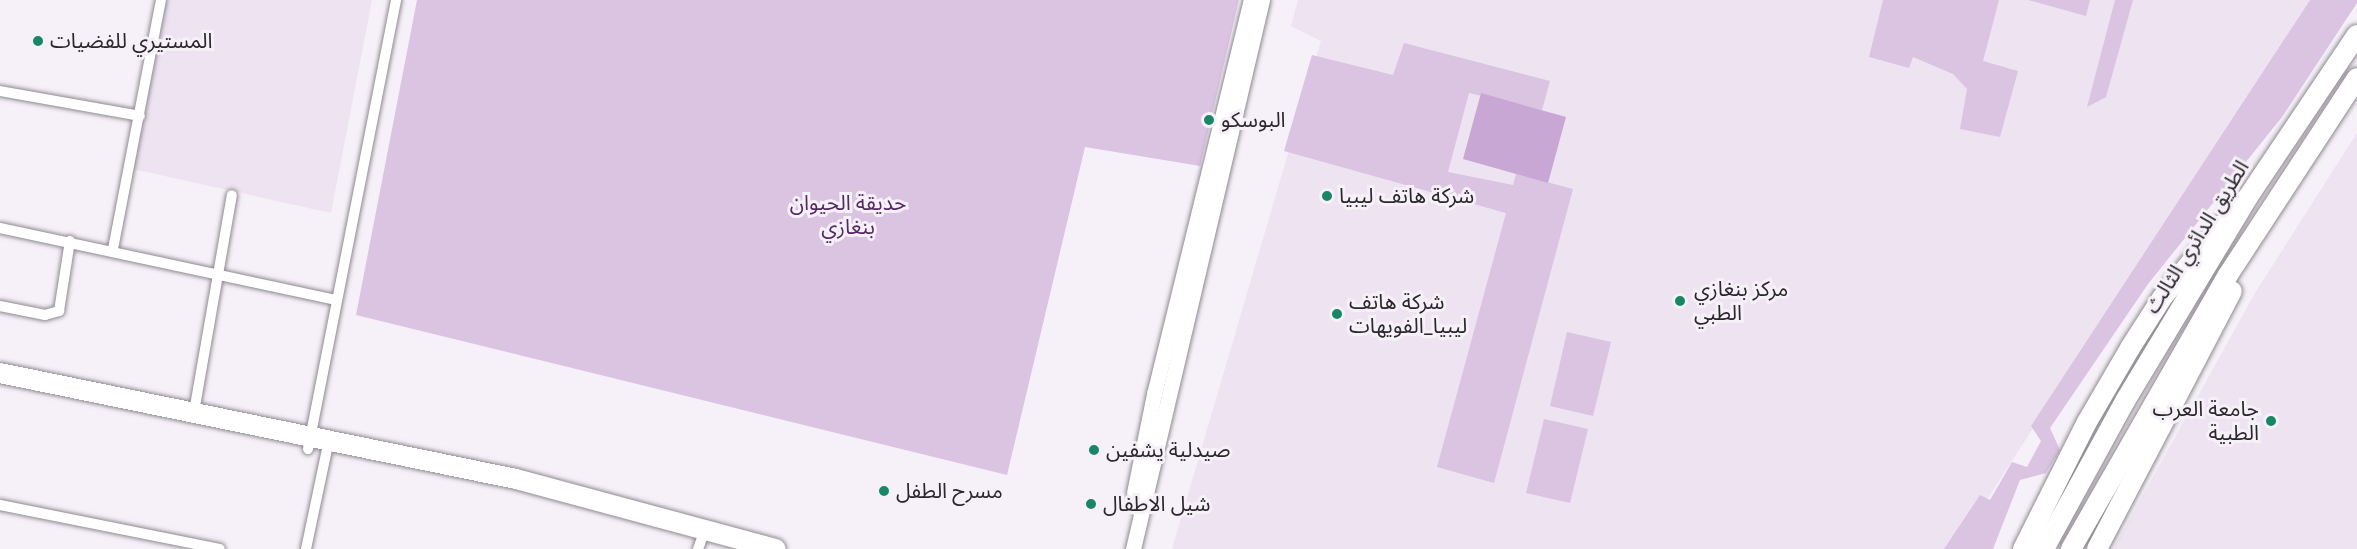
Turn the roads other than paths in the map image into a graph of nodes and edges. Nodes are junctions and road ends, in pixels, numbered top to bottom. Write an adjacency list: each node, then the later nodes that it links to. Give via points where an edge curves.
1 (161, 0): 8 (street)
2 (396, 0): 16 (street)
3 (1251, 0): 28 (main road, via 1154,394)
4 (1262, 0): 29 (main road)
5 (2357, 35): 10 (highway, الطريق الدائري الثالث)
6 (2357, 78): 13 (highway)
7 (0, 91): 8 (street)
8 (140, 116): 14 (street)
9 (232, 195): 15 (street)
10 (2248, 197): 30 (highway, via 2207,239 2130,348 2087,422); 31 (highway, الطريق الدائري الثالث, via 2086,470)
11 (0, 228): 12 (street)
12 (70, 241): 14 (street); 17 (street, via 58,311 45,315)
13 (2248, 244): 32 (highway, via 2107,480); 33 (highway, via 2228,300)
14 (112, 249): 15 (street)
15 (219, 276): 16 (street); 20 (street)
16 (335, 300): 21 (street)
17 (0, 306)
18 (0, 372): 20 (highway)
19 (0, 385): 21 (highway)
20 (194, 412): 21 (highway)
21 (318, 444): 23 (highway, via 552,499); 25 (street); 27 (highway, via 558,488)
22 (0, 505): 24 (street)
23 (700, 544): 26 (highway)
24 (220, 549)
25 (306, 549)
26 (735, 549)
27 (776, 549)
28 (1124, 549)
29 (1133, 549)
30 (2023, 549)
31 (2044, 549)
32 (2071, 549)
33 (2097, 549)

